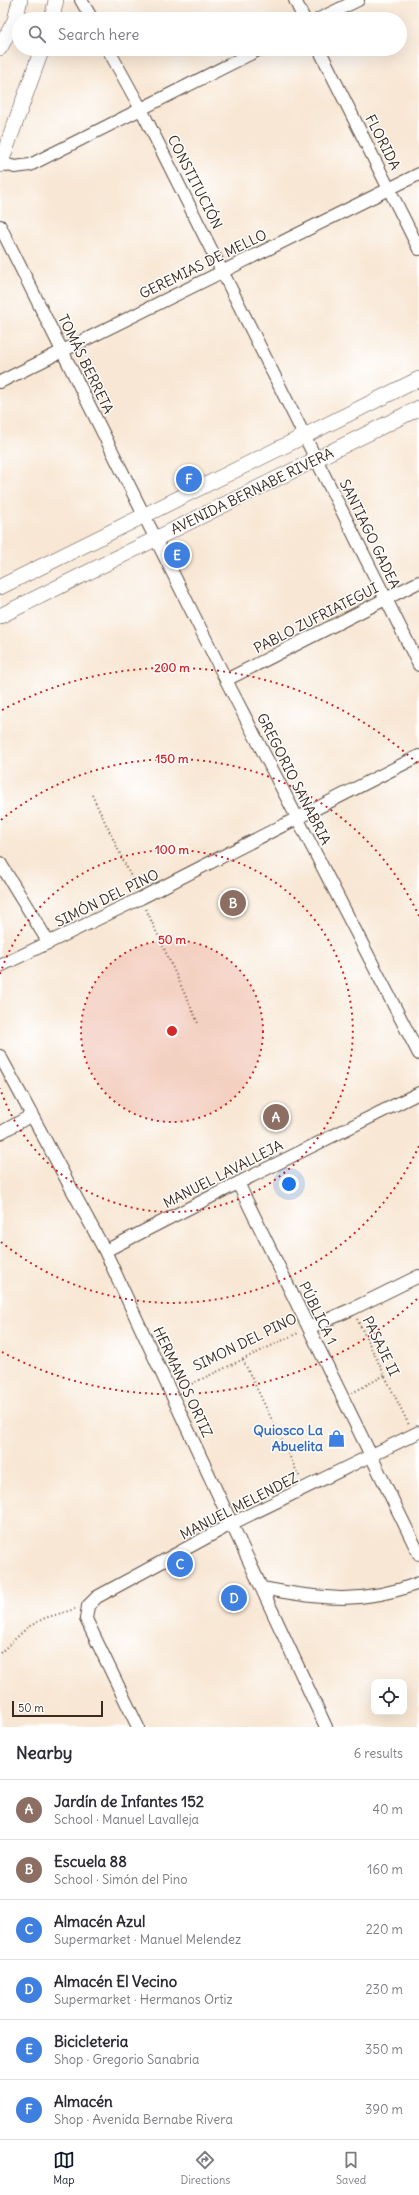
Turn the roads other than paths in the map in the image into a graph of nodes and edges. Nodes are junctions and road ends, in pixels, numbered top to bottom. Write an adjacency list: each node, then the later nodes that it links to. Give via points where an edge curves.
1 (20, 0): 6 (street)
2 (56, 0): 7 (street)
3 (81, 0): 8 (street)
4 (294, 0): 9 (street)
5 (358, 0): 10 (street)
6 (17, 12)
7 (53, 12)
8 (88, 12)
9 (300, 12)
10 (333, 12)
11 (12, 26): 12 (street)
12 (0, 48)
13 (39, 56): 18 (street)
14 (112, 56): 17 (street, CONSTITUCIÓN)
15 (246, 56): 17 (street)
16 (323, 56): 20 (street, FLORIDA)
17 (142, 109): 18 (street, via 30,165 15,167); 23 (street, CONSTITUCIÓN)
18 (0, 163)
19 (419, 174): 20 (street, GEREMIAS DE MELLO)
20 (390, 188): 22 (street, FLORIDA); 23 (street, GEREMIAS DE MELLO)
21 (0, 226): 24 (street, TOMÁS BERRETA)
22 (419, 249)
23 (223, 271): 24 (street, GEREMIAS DE MELLO); 28 (street, CONSTITUCIÓN)
24 (62, 350): 26 (street, GEREMIAS DE MELLO); 30 (street, TOMÁS BERRETA)
25 (419, 379): 28 (street, AVENIDA BERNABE RIVERA)
26 (0, 382)
27 (419, 408): 29 (street, AVENIDA BERNABE RIVERA)
28 (305, 436): 29 (street, SANTIAGO GADEA); 30 (street, AVENIDA BERNABE RIVERA)
29 (317, 459): 31 (street, AVENIDA BERNABE RIVERA); 34 (street, SANTIAGO GADEA)
30 (144, 516): 31 (street, GREGORIO SANABRIA); 33 (street, AVENIDA BERNABE RIVERA)
31 (155, 538): 35 (street, AVENIDA BERNABE RIVERA); 37 (street, GREGORIO SANABRIA)
32 (419, 582): 34 (street, PABLO ZUFRIATEGUI)
33 (0, 588)
34 (385, 599): 36 (street, SANTIAGO GADEA); 37 (street, PABLO ZUFRIATEGUI)
35 (0, 616)
36 (419, 665)
37 (226, 680): 39 (street, GREGORIO SANABRIA)
38 (419, 756): 39 (street, SIMÓN DEL PINO)
39 (299, 819): 41 (street, SIMÓN DEL PINO); 43 (street, GREGORIO SANABRIA)
40 (0, 862): 41 (street)
41 (50, 943): 42 (street, SIMÓN DEL PINO)
42 (0, 966)
43 (419, 1054)
44 (0, 1056): 46 (street, HERMANOS ORTIZ)
45 (419, 1093): 48 (street, MANUEL LAVALLEJA)
46 (32, 1115): 47 (street); 49 (street, HERMANOS ORTIZ)
47 (0, 1133)
48 (238, 1182): 49 (street, MANUEL LAVALLEJA); 51 (street, PÚBLICA 1)
49 (105, 1251): 54 (street, HERMANOS ORTIZ)
50 (419, 1276): 51 (street, SIMON DEL PINO)
51 (309, 1328): 53 (street, PÚBLICA 1)
52 (416, 1434): 53 (street, MANUEL MELENDEZ)
53 (372, 1456): 54 (street, MANUEL MELENDEZ); 55 (street, PÚBLICA 1)
54 (233, 1523): 57 (street, HERMANOS ORTIZ); 58 (street, MANUEL MELENDEZ, via 97,1597 88,1606 86,1619)
55 (419, 1554)
56 (419, 1583): 57 (street, via 366,1598 335,1599)
57 (262, 1588): 59 (street, HERMANOS ORTIZ)
58 (138, 1727)
59 (326, 1727)

